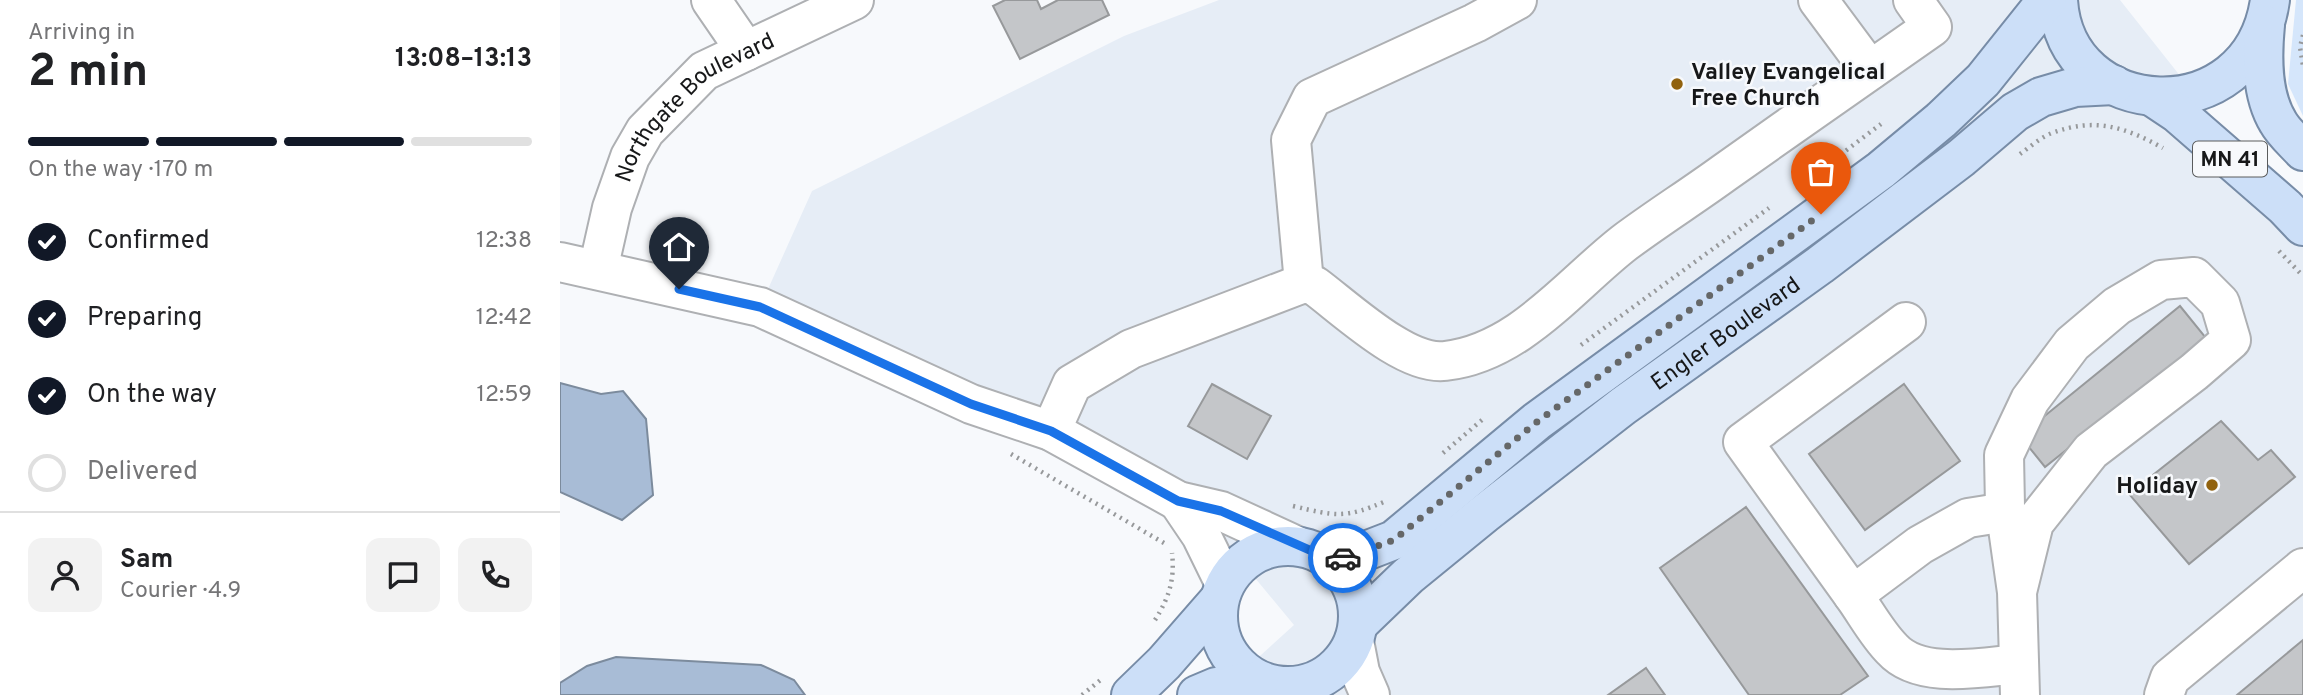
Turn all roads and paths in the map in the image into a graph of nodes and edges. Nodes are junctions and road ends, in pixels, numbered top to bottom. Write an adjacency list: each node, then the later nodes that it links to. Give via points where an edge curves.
1 (710, 0): 10 (street)
2 (854, 0): 10 (street, Northgate Boulevard)
3 (1517, 0): 22 (street, via 1312,98 1291,140)
4 (1818, 0): 12 (street)
5 (1913, 0): 12 (street, via 1932,27)
6 (2046, 0): 27 (main road, Engler Boulevard, via 1983,80 1881,170 1538,421 1394,540 1350,557)
7 (2058, 0): 13 (main road, MN 41, via 2071,44 2083,61)
8 (2269, 6): 14 (main road, MN 41, via 2257,42 2231,74 2194,93); 15 (main road, MN 41, via 2262,57 2269,100 2278,122)
9 (2303, 35): 11 (path)
10 (746, 51): 20 (street, Northgate Boulevard, via 704,71 645,131 630,157 612,208)
11 (2303, 66)
12 (1870, 70): 22 (street, via 1623,244 1567,296 1515,335 1479,352 1444,362 1400,350 1315,286)
13 (2114, 85): 14 (main road, MN 41); 32 (main road, Engler Boulevard, via 2075,87 2041,97 2015,112 1820,265 1623,406 1505,498 1408,576)
14 (2153, 97): 18 (main road, MN 41, via 2285,207)
15 (2303, 151)
16 (2172, 154): 17 (path, via 2132,131 2094,124 2051,133)
17 (2012, 160)
18 (2289, 237): 21 (path)
19 (560, 262): 20 (street)
20 (598, 270): 24 (street, via 760,307 971,404)
21 (2303, 276)
22 (1304, 283): 24 (street, via 1131,349 1072,384)
23 (1906, 322): 31 (street, via 1743,442)
24 (1051, 431): 25 (street)
25 (1178, 501): 27 (street, via 1221,511); 29 (street, via 1201,535)
26 (2006, 512): 30 (street); 30 (street, via 2004,454 2030,400 2072,344 2117,306 2161,280 2193,277 2220,303 2231,340 2091,451 2034,523); 31 (street, via 1968,518 1920,545)
27 (1314, 553): 29 (main road, via 1278,546 1261,551 1234,571); 32 (main road, via 1343,572 1353,588 1358,606)
28 (2303, 568): 38 (street, via 2170,678)
29 (1222, 592): 34 (main road, via 1217,616 1225,648 1246,673); 35 (main road, via 1164,663)
30 (2017, 592): 33 (street)
31 (1853, 595): 33 (street, via 1893,651 1915,664)
32 (1356, 633): 34 (main road, via 1345,658 1333,671 1317,681); 37 (street, via 1360,672)
33 (2019, 680)
34 (1283, 687): 36 (main road, via 1216,687)
35 (1131, 695)
36 (1198, 695)
37 (1370, 695)
38 (2164, 695)

